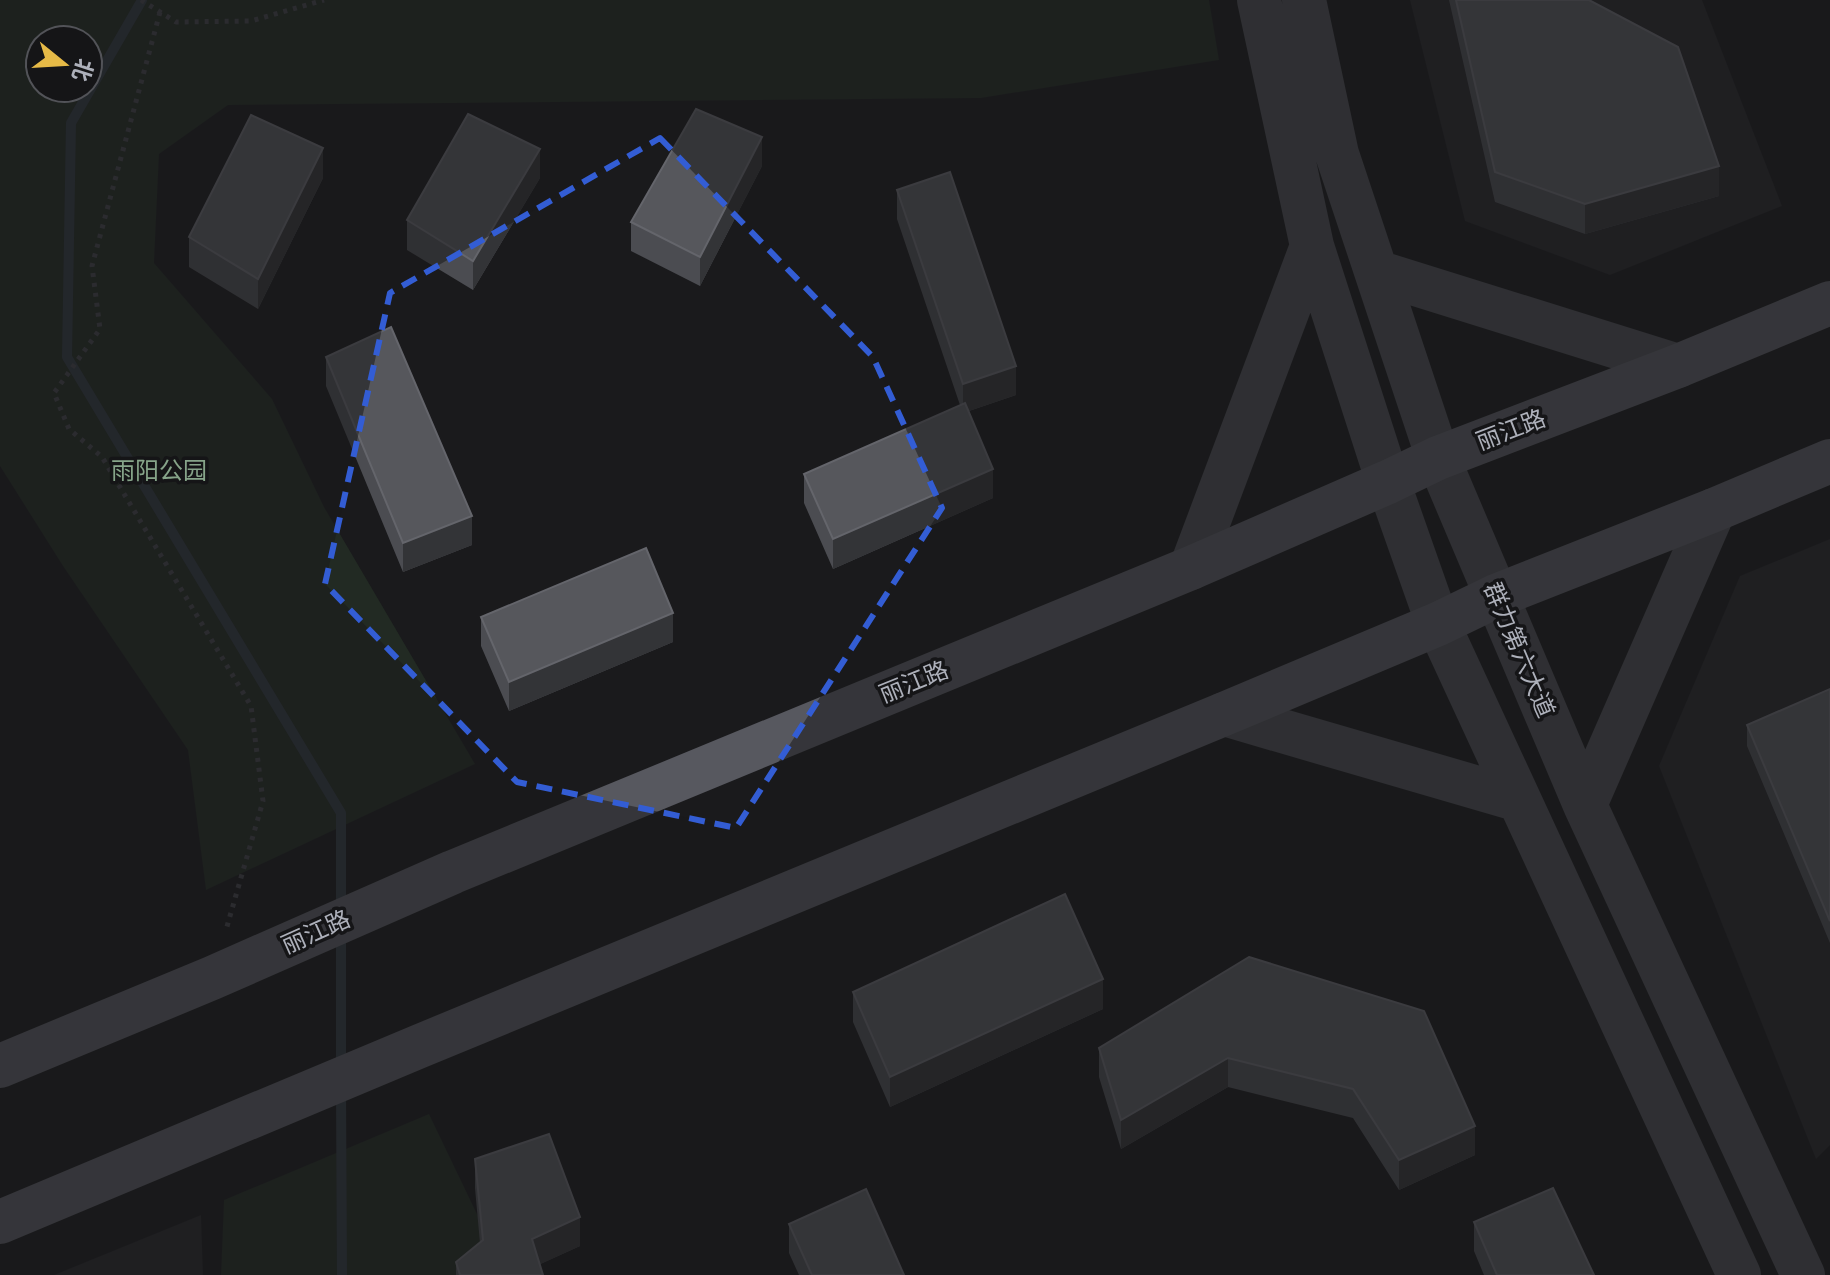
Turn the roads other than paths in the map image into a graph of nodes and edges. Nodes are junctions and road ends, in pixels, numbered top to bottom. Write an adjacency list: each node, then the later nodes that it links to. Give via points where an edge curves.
1 (1259, 0): 3 (main road)
2 (1304, 0): 4 (main road, 群力第六大道, via 1337,154)
3 (1312, 246): 9 (main road); 11 (main road)
4 (1377, 272): 6 (main road); 7 (main road, 群力第六大道)
5 (1830, 303): 6 (main road, 丽江路)
6 (1678, 366): 7 (main road, 丽江路)
7 (1438, 458): 9 (main road, 丽江路); 12 (main road, 群力第六大道)
8 (1830, 461): 10 (main road)
9 (1388, 482): 11 (main road, 丽江路); 13 (main road)
10 (1714, 510): 12 (main road); 16 (main road)
11 (1191, 568): 17 (main road, 丽江路, via 453,872)
12 (1496, 596): 13 (main road); 16 (main road, 群力第六大道)
13 (1438, 624): 14 (main road); 15 (main road)
14 (1224, 714): 15 (main road); 18 (main road)
15 (1519, 800): 19 (main road)
16 (1585, 805): 20 (main road, 群力第六大道)
17 (0, 1066)
18 (0, 1222)
19 (1739, 1275)
20 (1803, 1275)

